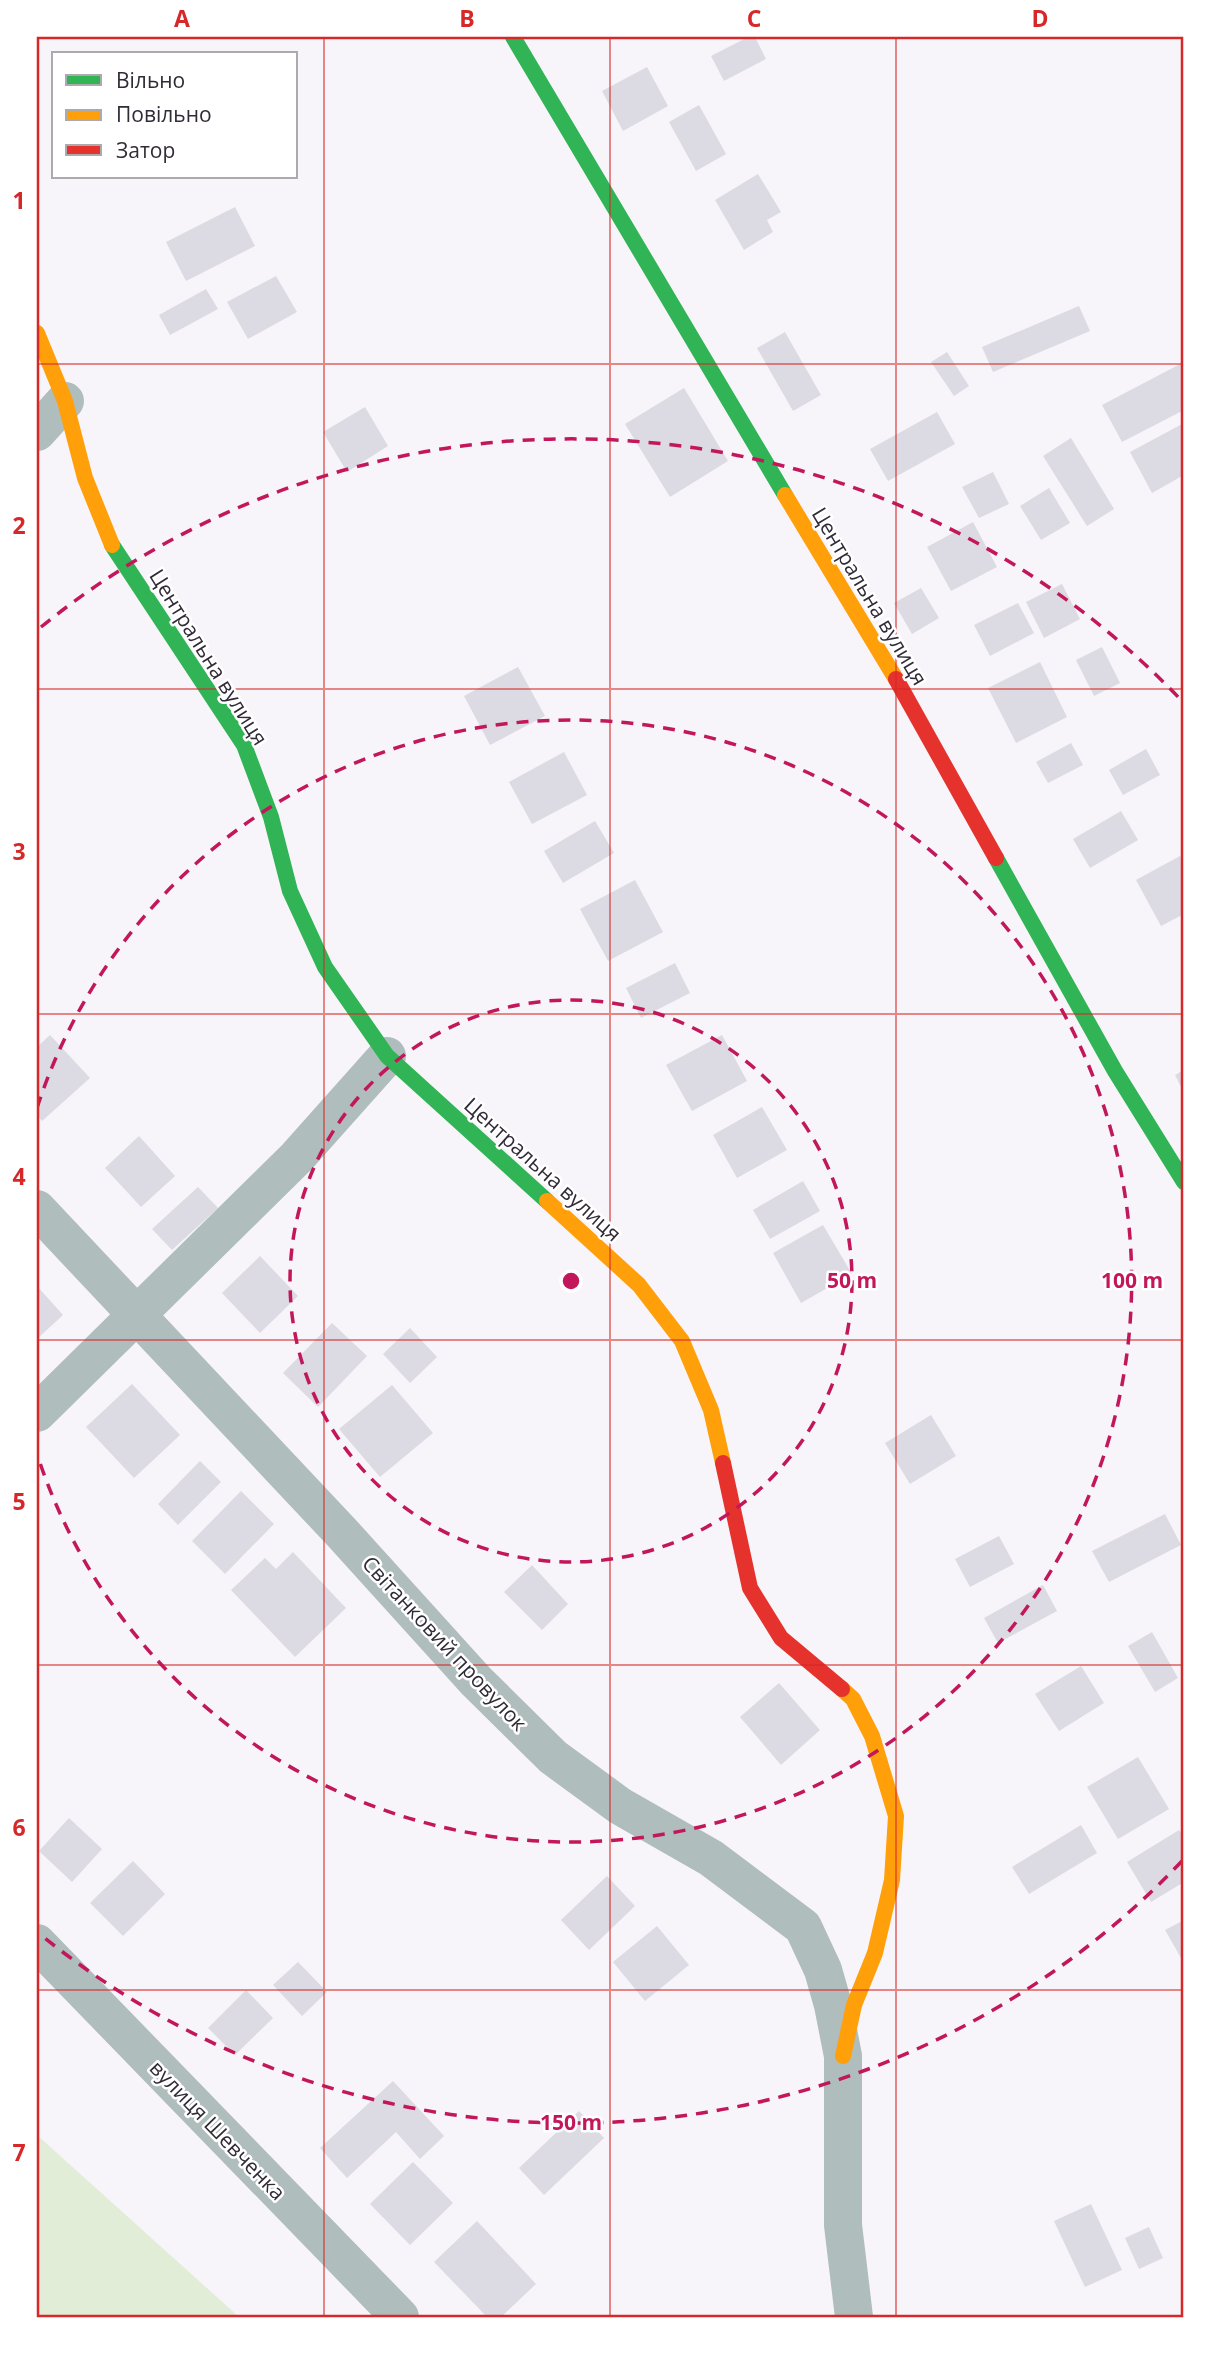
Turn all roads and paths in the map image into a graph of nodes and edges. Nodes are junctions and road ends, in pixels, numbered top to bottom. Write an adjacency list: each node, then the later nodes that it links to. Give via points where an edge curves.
1 (513, 37): 6 (street, Центральна вулиця, via 905,694 1115,1070)
2 (37, 333): 3 (street, Центральна вулиця)
3 (65, 401): 4 (street); 5 (street, Центральна вулиця, via 85,478 109,540 244,745 271,817 290,891 325,967)
4 (37, 432)
5 (387, 1056): 8 (street, via 297,1157); 11 (street, Центральна вулиця, via 639,1285 682,1341 711,1410 750,1588 781,1638 853,1699 872,1737 896,1816 892,1880)
6 (1184, 1182)
7 (37, 1209): 8 (street, Світанковий провулок)
8 (136, 1317): 9 (street); 11 (street, Світанковий провулок, via 552,1757 620,1807 711,1858 803,1927 823,1970)
9 (37, 1413)
10 (37, 1943): 12 (street, вулиця Шевченка)
11 (843, 2056): 13 (street, Світанковий провулок, via 843,2225)
12 (400, 2317)
13 (854, 2317)

